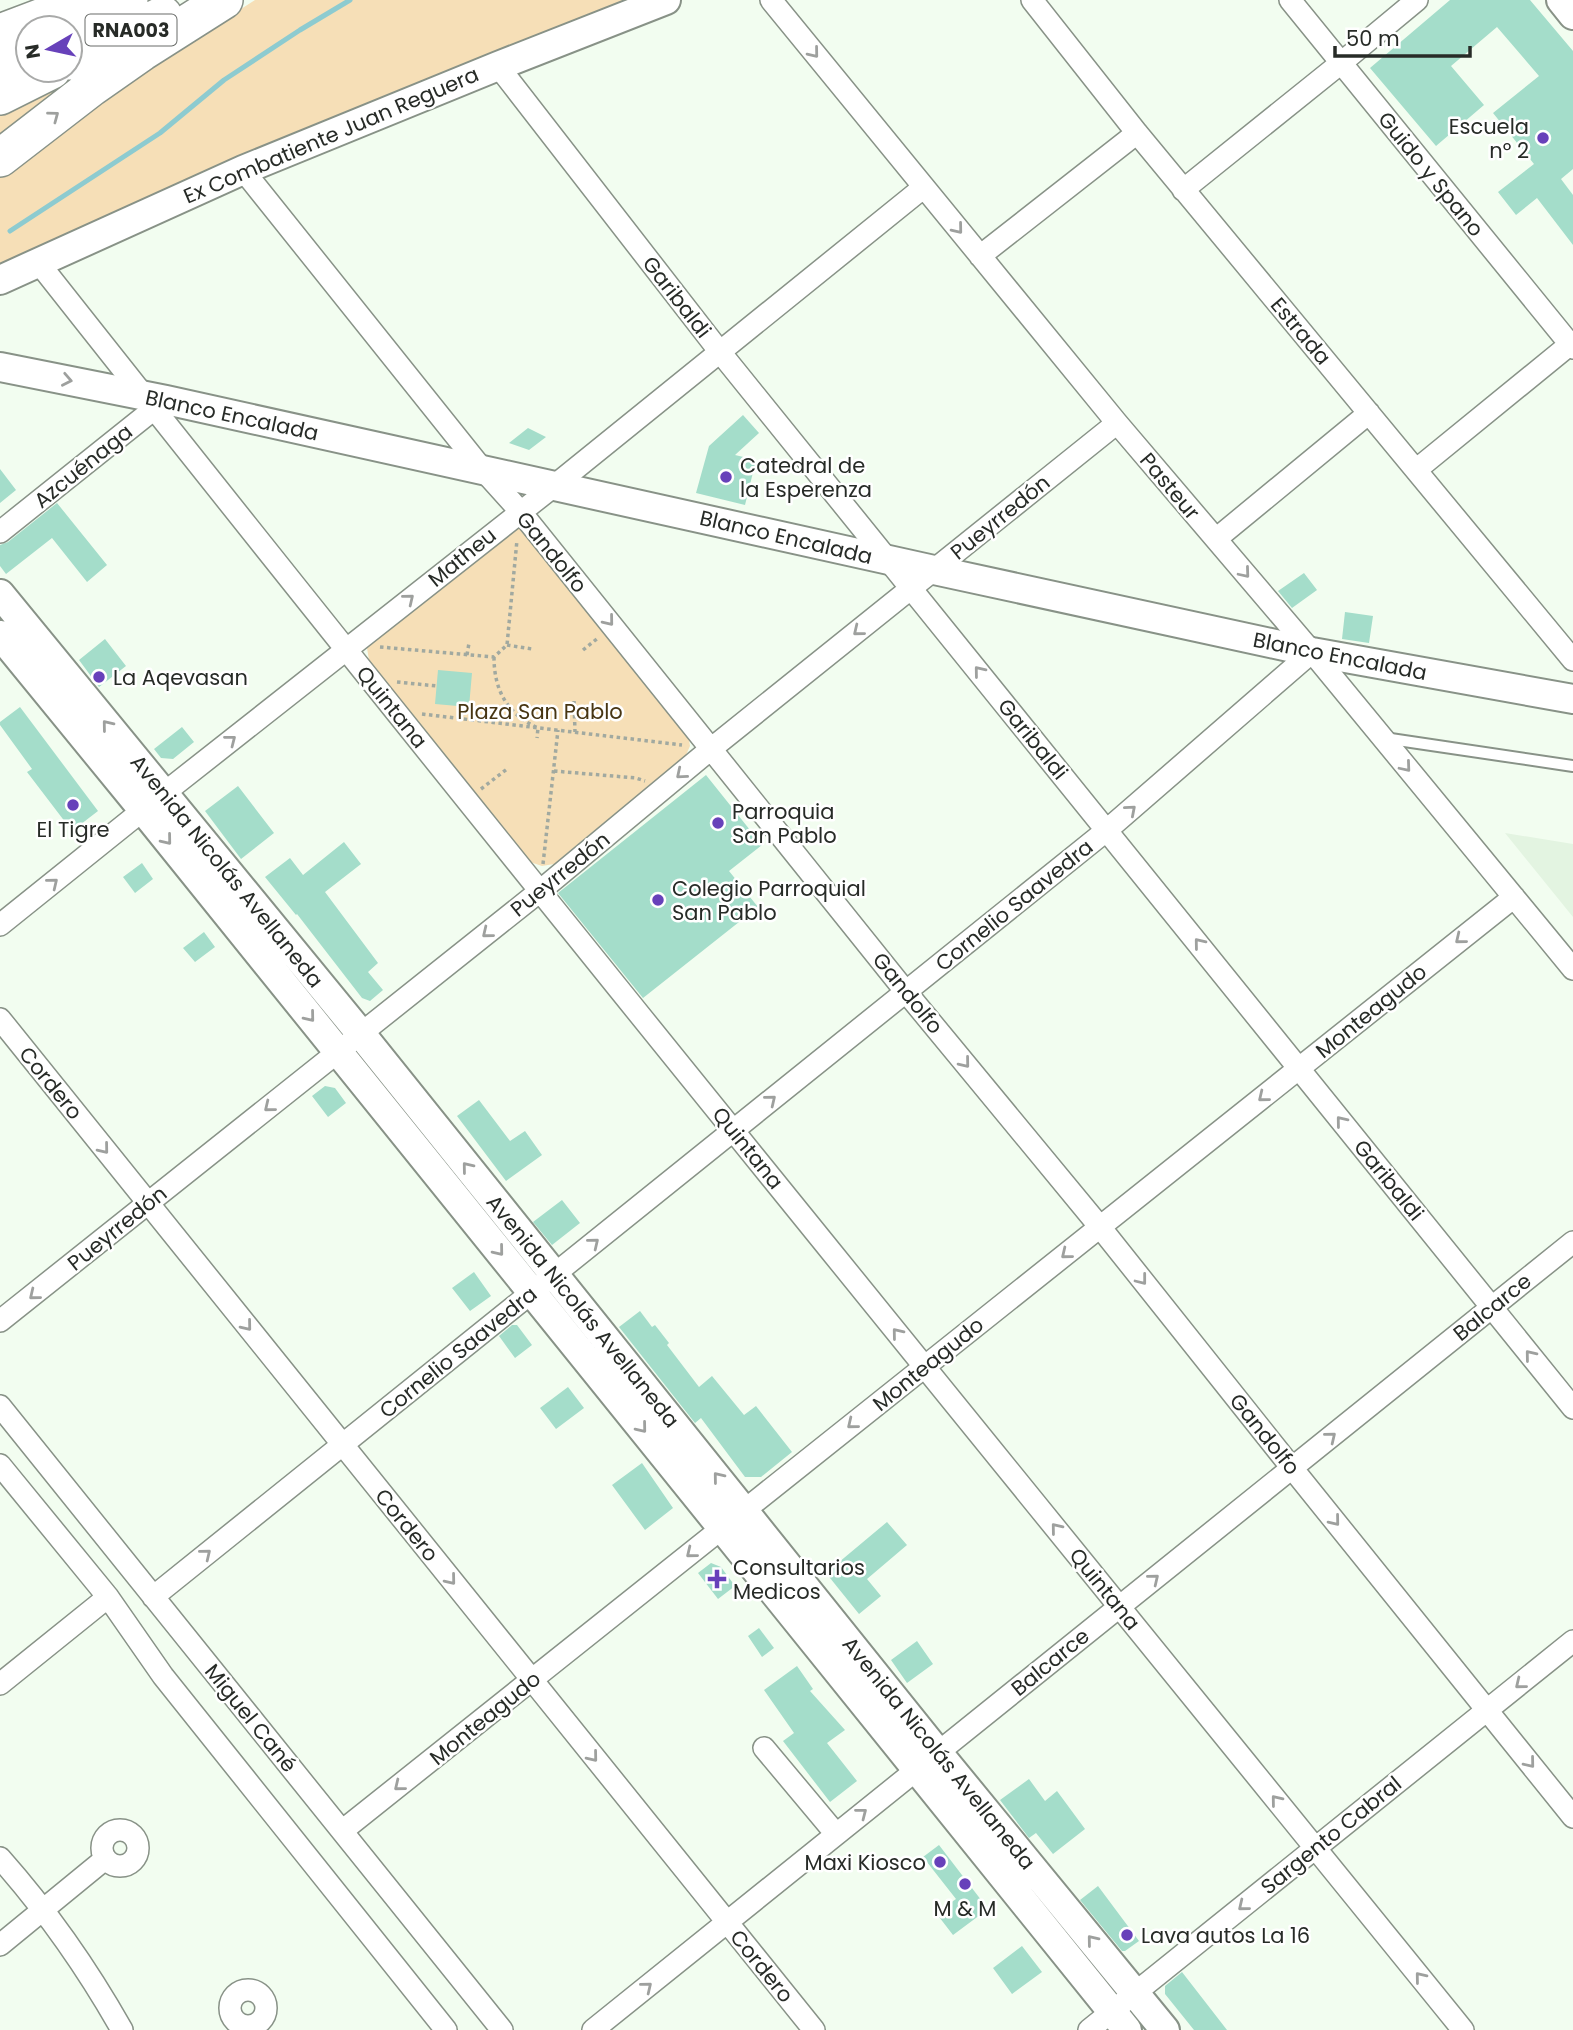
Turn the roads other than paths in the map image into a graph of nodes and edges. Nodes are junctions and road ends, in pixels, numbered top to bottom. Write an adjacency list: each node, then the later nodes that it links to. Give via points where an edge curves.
1 (87, 0): 13 (highway)
2 (129, 0): 12 (highway, RNA003)
3 (193, 0): 14 (highway, RNA003)
4 (224, 0): 20 (highway, one-way to 4, via 112,73)
5 (666, 0): 16 (main road, Ex Combatiente Juan Reguera)
6 (771, 0): 22 (street, Pasteur, one-way to 22)
7 (1032, 0): 19 (street, Estrada)
8 (1290, 0): 15 (street, Guido y Spano)
9 (1416, 0): 15 (street)
10 (1561, 0): 11 (main road)
11 (1573, 15)
12 (84, 22)
13 (0, 33)
14 (84, 54)
15 (1341, 63): 23 (street); 27 (street, Guido y Spano)
16 (498, 66): 21 (main road, Ex Combatiente Juan Reguera); 28 (street, Garibaldi)
17 (24, 84): 18 (highway)
18 (0, 96)
19 (1137, 133): 23 (street, Estrada); 24 (street)
20 (0, 158)
21 (243, 170): 25 (main road, Ex Combatiente Juan Reguera); 33 (street, Gandolfo)
22 (923, 187): 24 (street, Pasteur, one-way to 24); 28 (street, Matheu)
23 (1183, 190): 31 (street, Estrada)
24 (980, 256): 32 (street, Pasteur)
25 (38, 262): 26 (main road, Ex Combatiente Juan Reguera); 30 (street, Quintana)
26 (0, 280)
27 (1572, 345): 34 (street)
28 (720, 352): 35 (street, Matheu); 39 (street, Garibaldi)
29 (0, 367): 30 (main road, Blanco Encalada, one-way to 30)
30 (154, 401): 33 (main road, Blanco Encalada); 37 (street, Azcuénaga); 44 (street, Quintana)
31 (1368, 413): 34 (street, Estrada); 38 (street)
32 (1117, 423): 38 (street, Pasteur); 40 (street, Pueyrredón)
33 (483, 470): 35 (main road, Blanco Encalada); 36 (street, Gandolfo)
34 (1416, 470): 46 (street, Estrada)
35 (554, 486): 36 (street, Matheu); 39 (main road, Blanco Encalada)
36 (520, 511): 44 (street, Matheu, one-way to 36); 49 (street, Gandolfo, one-way to 49)
37 (0, 532)
38 (1216, 539): 45 (street, Pasteur, one-way to 45)
39 (888, 560): 40 (main road, Blanco Encalada); 41 (street, Garibaldi)
40 (934, 570): 41 (street, Pueyrredón); 45 (main road, Blanco Encalada)
41 (911, 588): 49 (street, Pueyrredón, one-way to 49); 52 (street, Garibaldi, one-way to 41)
42 (0, 594): 51 (main road, Avenida Nicolás Avellaneda, one-way to 42)
43 (0, 635): 51 (main road, Avenida Nicolás Avellaneda)
44 (350, 647): 51 (street, Matheu, one-way to 44); 53 (street, Quintana, via 369,678)
45 (1312, 652): 47 (main road, Blanco Encalada); 48 (street, Pasteur); 52 (street, Cornelio Saavedra, one-way to 45)
46 (1573, 660)
47 (1573, 699)
48 (1382, 737): 50 (lane); 54 (street, Pasteur, one-way to 54)
49 (712, 748): 53 (street, Pueyrredón, one-way to 53); 57 (street, Gandolfo)
50 (1573, 766)
51 (154, 802): 55 (street, Matheu, one-way to 51); 59 (main road, Avenida Nicolás Avellaneda); 60 (main road, Avenida Nicolás Avellaneda, one-way to 60)
52 (1107, 830): 57 (street, Cornelio Saavedra); 61 (street, Garibaldi, one-way to 52)
53 (540, 891): 59 (street, Pueyrredón, one-way to 59); 62 (street, Quintana)
54 (1514, 897): 56 (street, Pasteur); 61 (street, Monteagudo, one-way to 61)
55 (0, 925)
56 (1573, 969)
57 (906, 992): 62 (street, Cornelio Saavedra, one-way to 57); 64 (street, Gandolfo, one-way to 64)
58 (0, 1019): 63 (street, Cordero, one-way to 63)
59 (361, 1034): 60 (street, Pueyrredón); 66 (main road, Avenida Nicolás Avellaneda, one-way to 59)
60 (338, 1052): 63 (street, Pueyrredón, one-way to 63); 66 (main road, Avenida Nicolás Avellaneda, one-way to 66)
61 (1299, 1068): 64 (street, Monteagudo, one-way to 64); 67 (street, Garibaldi, one-way to 61)
62 (734, 1130): 66 (street, Cornelio Saavedra, one-way to 62); 69 (street, Quintana, one-way to 62)
63 (148, 1203): 68 (street, Pueyrredón, one-way to 68); 72 (street, Cordero, one-way to 72)
64 (1100, 1227): 69 (street, Monteagudo, one-way to 69); 74 (street, Gandolfo, one-way to 74)
65 (1573, 1242): 67 (street, Balcarce)
66 (543, 1284): 72 (street, Cornelio Saavedra); 75 (main road, Avenida Nicolás Avellaneda, one-way to 66); 76 (main road, Avenida Nicolás Avellaneda, one-way to 76)
67 (1492, 1307): 71 (street, Garibaldi, one-way to 67); 74 (street, Balcarce, one-way to 67)
68 (0, 1321)
69 (925, 1367): 75 (street, Monteagudo, one-way to 75); 79 (street, Quintana, one-way to 69)
70 (0, 1406): 78 (street, Miguel Cané)
71 (1573, 1408)
72 (342, 1445): 78 (street, Cornelio Saavedra, one-way to 72); 81 (street, Cordero, one-way to 81)
73 (0, 1465): 77 (street)
74 (1292, 1468): 79 (street, Balcarce, one-way to 74); 83 (street, Gandolfo, one-way to 83)
75 (745, 1510): 76 (street, Monteagudo); 85 (main road, Avenida Nicolás Avellaneda)
76 (722, 1528): 81 (street, Monteagudo, one-way to 81); 85 (main road, Avenida Nicolás Avellaneda)
77 (107, 1597): 82 (street); 100 (street, via 163,1676)
78 (153, 1597): 87 (street, Miguel Cané)
79 (1119, 1607): 85 (street, Balcarce); 89 (street, Quintana, one-way to 79)
80 (1573, 1641): 83 (street, Sargento Cabral, one-way to 83)
81 (532, 1680): 87 (street, Monteagudo, one-way to 87); 94 (street, Cordero, one-way to 94)
82 (0, 1684)
83 (1487, 1710): 86 (street, Gandolfo, one-way to 86); 89 (street, Sargento Cabral)
84 (764, 1748): 88 (street)
85 (927, 1761): 88 (street, Balcarce, one-way to 85); 96 (main road, Avenida Nicolás Avellaneda, one-way to 85); 97 (main road, Avenida Nicolás Avellaneda)
86 (1573, 1817)
87 (342, 1831): 101 (street, Miguel Cané)
88 (836, 1834): 94 (street, Balcarce)
89 (1315, 1848): 96 (street, Sargento Cabral, one-way to 96); 106 (street, Quintana, one-way to 89)
90 (0, 1857): 93 (street)
91 (105, 1859): 93 (street)
92 (0, 1880): 93 (street)
93 (38, 1914): 95 (street); 98 (street); 99 (street, via 82,1965)
94 (727, 1923): 102 (street, Balcarce, one-way to 94); 103 (street, Cordero)
95 (0, 1945)
96 (1135, 1993): 97 (street, Sargento Cabral); 105 (main road, Avenida Nicolás Avellaneda)
97 (1119, 2021): 104 (street, Sargento Cabral)
98 (107, 2030)
99 (122, 2030)
100 (446, 2030)
101 (502, 2030)
102 (593, 2030)
103 (814, 2030)
104 (1089, 2030)
105 (1164, 2030)
106 (1462, 2030)

